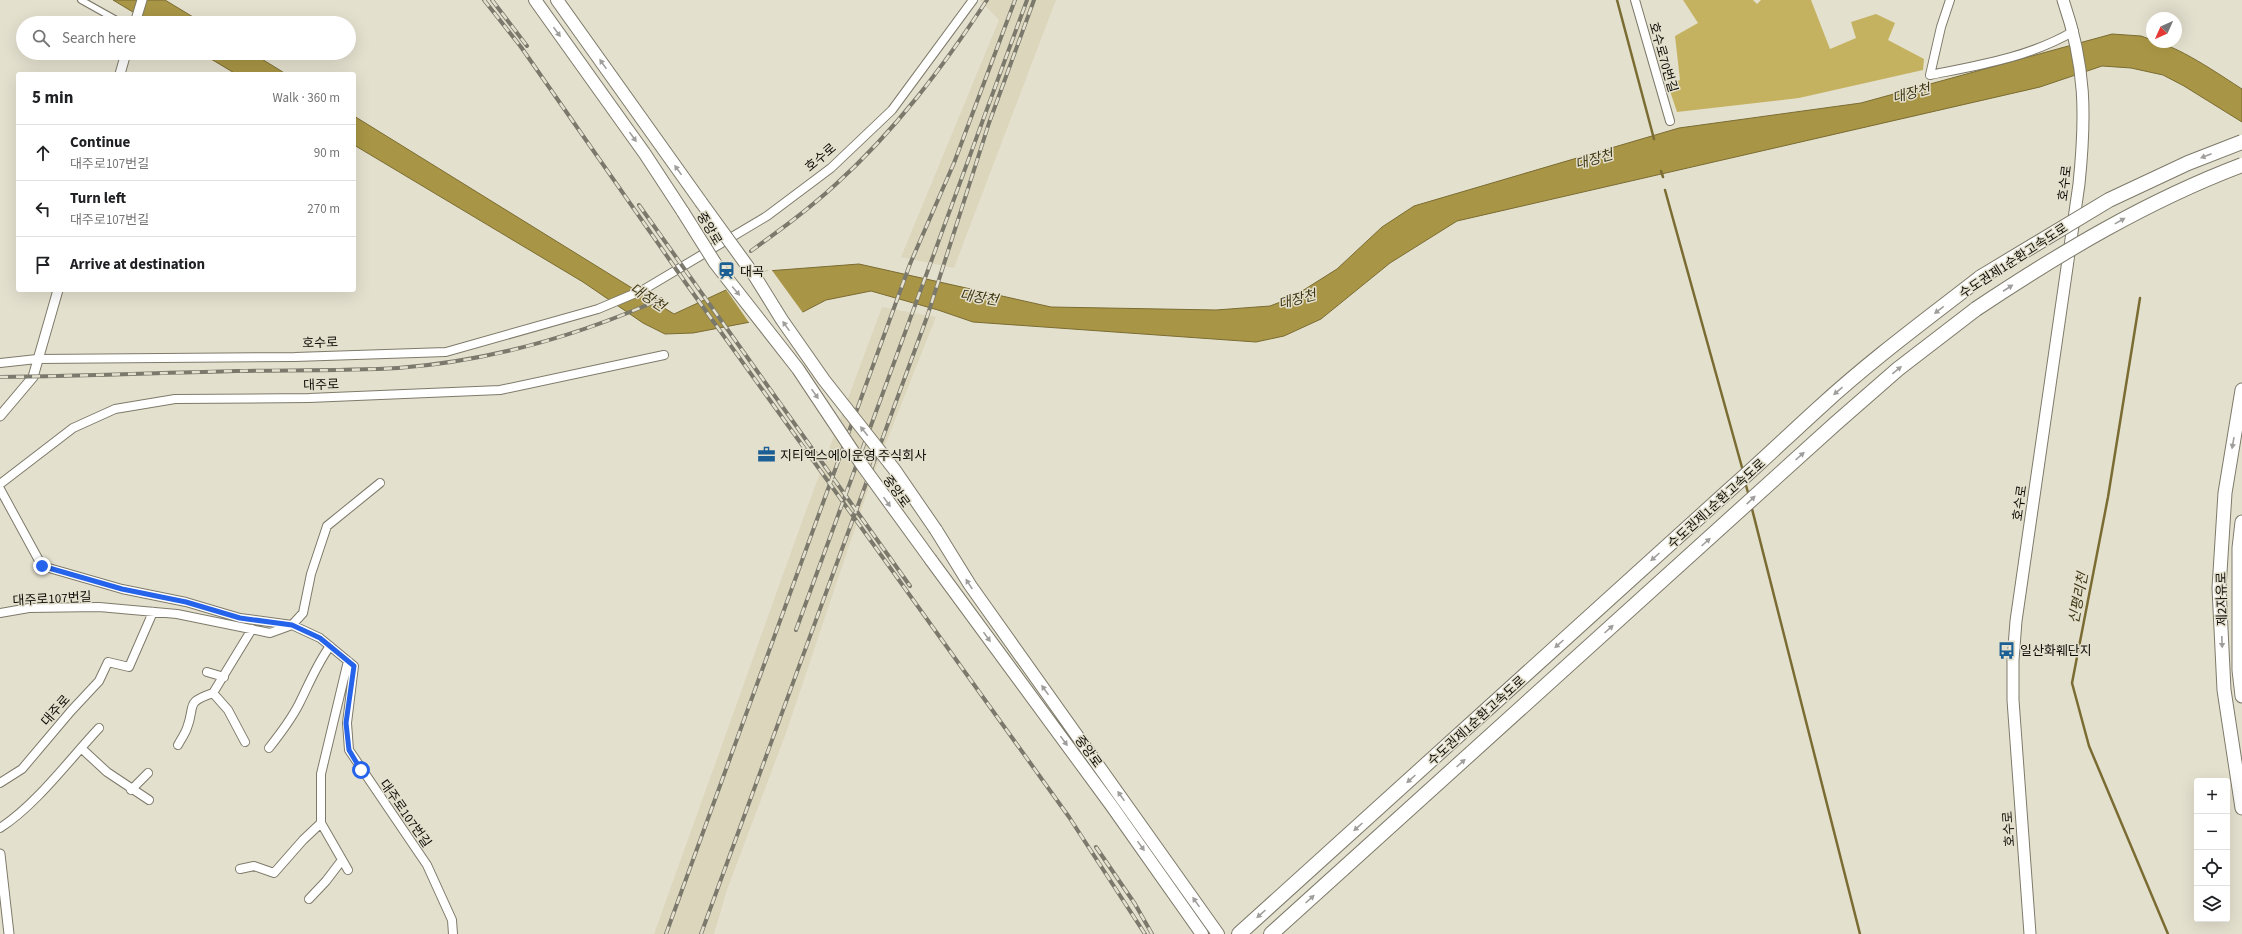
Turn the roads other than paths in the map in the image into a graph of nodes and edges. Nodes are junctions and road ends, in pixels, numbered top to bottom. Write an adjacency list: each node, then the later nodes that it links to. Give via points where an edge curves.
1 (81, 0): 9 (street)
2 (142, 0): 10 (street)
3 (535, 0): 57 (main road, 중앙로, one-way to 57, bridge, via 645,154 715,263 798,369 862,465 1112,805)
4 (557, 0): 58 (main road, 중앙로, one-way to 4, bridge, via 970,585 894,469 824,380 756,278)
5 (973, 0): 19 (street, 호수로, via 892,110 831,168 767,216 643,290 598,309 446,352)
6 (1634, 0): 14 (street, 호수로70번길)
7 (1950, 0): 11 (street, via 1930,75 2021,54)
8 (2063, 0): 11 (main road)
9 (110, 16)
10 (137, 16)
11 (2075, 34): 60 (main road, 호수로, via 2082,78 2083,139 2079,184 2016,621 2013,660)
12 (124, 60): 13 (street)
13 (121, 72)
14 (1670, 122)
15 (2242, 142): 54 (highway, 수도권제1순환고속도로, one-way to 54, bridge, via 2188,162 2109,200 1981,277 1886,351 1826,401 1764,461)
16 (2242, 165): 59 (highway, 수도권제1순환고속도로, one-way to 16, bridge, via 1898,369 1976,309 2049,261 2202,180)
17 (57, 292): 19 (street)
18 (664, 355): 24 (street, 대주로, via 500,390 309,398 175,399 115,409 73,428)
19 (37, 359): 20 (street, 호수로); 22 (street, via 33,377)
20 (0, 363)
21 (2242, 390): 46 (highway, 제2자유로, one-way to 46, via 2225,493 2219,588 2224,690)
22 (0, 416)
23 (380, 483): 29 (street, via 327,526 311,574 303,613)
24 (0, 484)
25 (0, 489): 29 (street, 대주로107번길, via 42,566 240,618)
26 (2242, 522): 36 (highway, 제2자유로, via 2239,548 2239,670)
27 (153, 612): 28 (street, 대주로107번길, via 99,607 29,608); 30 (street, 대주로107번길, via 177,614); 43 (street, 대주로, via 129,667 108,662 99,681 22,769)
28 (0, 613)
29 (292, 625): 30 (street, 대주로107번길, via 270,633); 31 (street, 대주로107번길, via 320,638)
30 (252, 629): 34 (street)
31 (330, 646): 32 (street, 대주로107번길); 41 (street, via 318,662 283,731)
32 (348, 661): 47 (street, via 321,774); 56 (street, 대주로107번길, via 354,666 346,723 349,750 427,865 452,920)
33 (207, 672): 34 (street)
34 (224, 677): 35 (street)
35 (213, 693): 38 (street, via 228,710); 39 (street, via 191,705 188,728)
36 (2242, 696)
37 (99, 728): 40 (street)
38 (245, 742)
39 (178, 745)
40 (81, 748): 44 (street); 48 (street, via 51,782 12,820)
41 (269, 748)
42 (148, 773): 44 (street)
43 (0, 783)
44 (131, 790): 45 (street)
45 (149, 800)
46 (2242, 808)
47 (320, 823): 50 (street); 51 (street, via 274,873 254,866)
48 (0, 828)
49 (0, 854): 55 (street)
50 (342, 860): 52 (street); 53 (street)
51 (240, 869)
52 (348, 870)
53 (309, 899)
54 (1244, 930)
55 (9, 934)
56 (453, 934)
57 (1202, 934)
58 (1218, 934)
59 (1271, 934)
60 (2030, 934)

